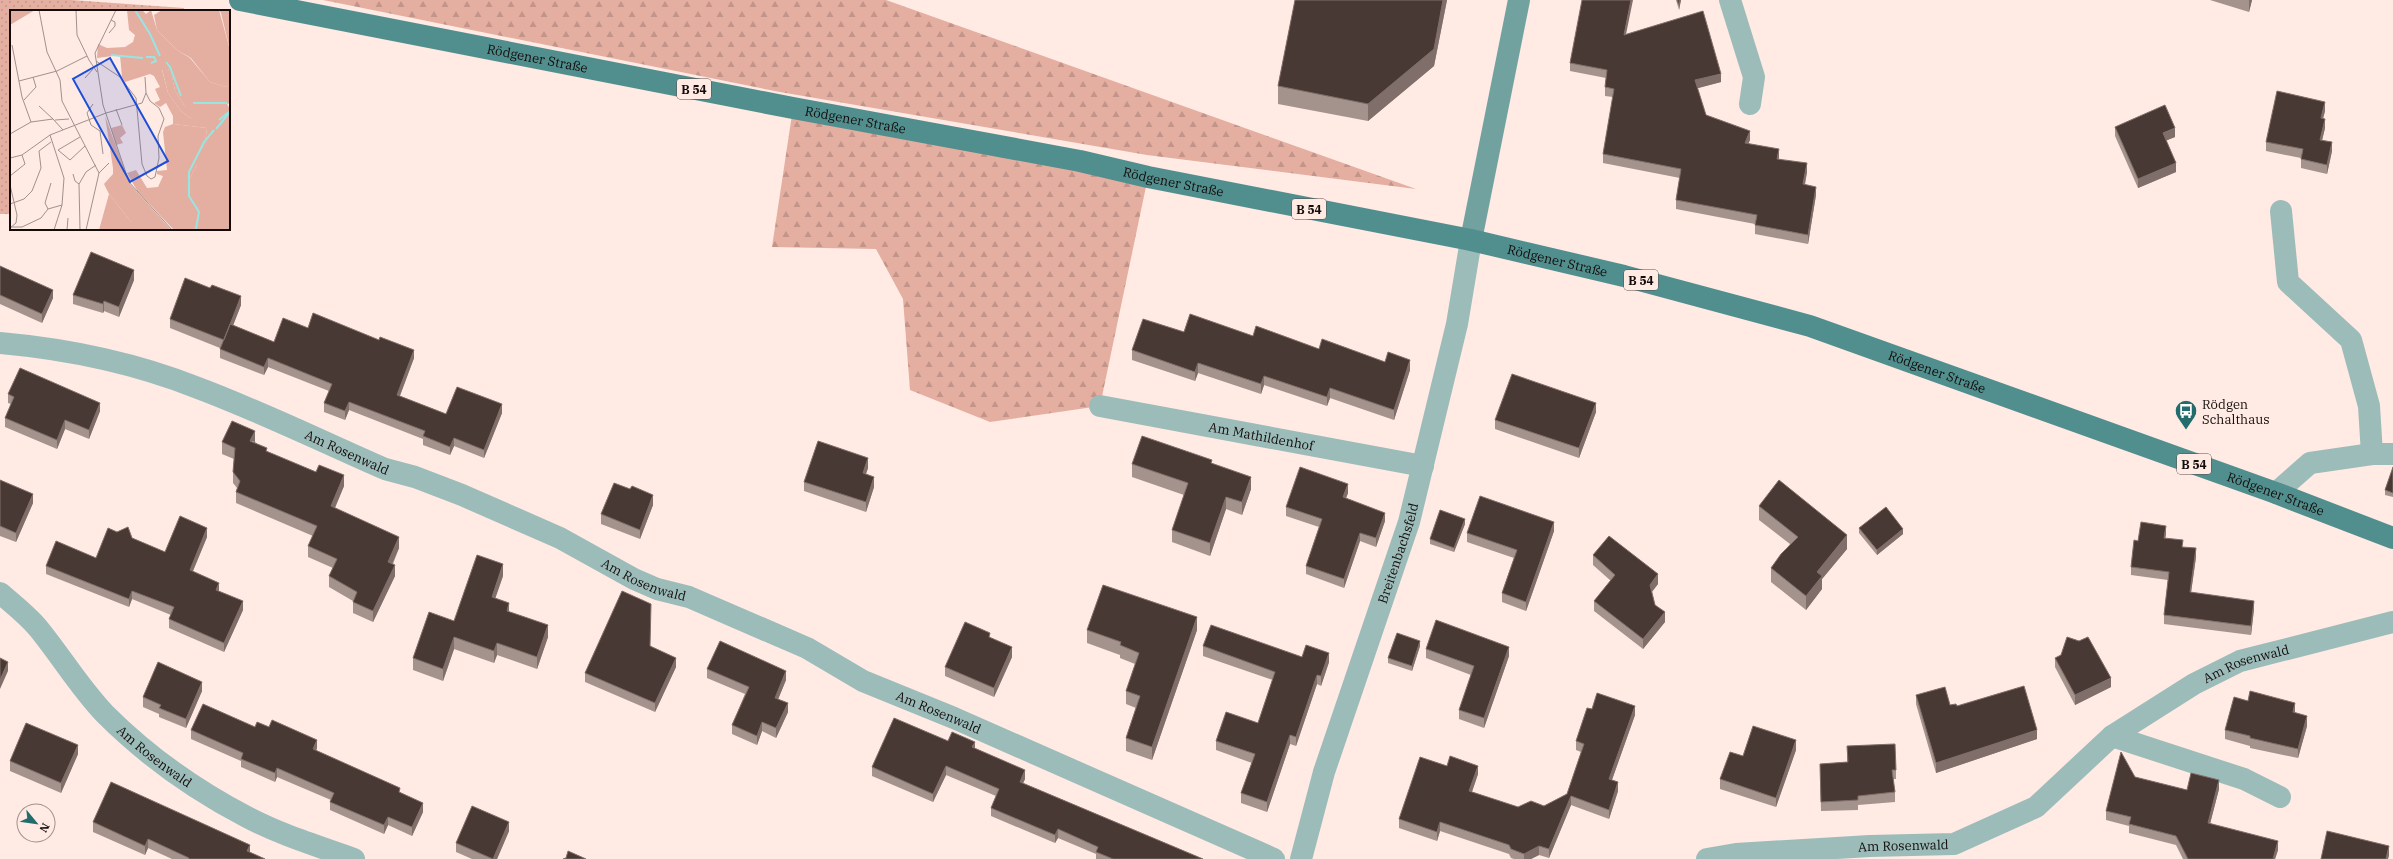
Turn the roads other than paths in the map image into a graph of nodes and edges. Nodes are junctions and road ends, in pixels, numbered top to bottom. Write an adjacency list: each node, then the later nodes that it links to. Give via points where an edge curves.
1 (240, 0): 6 (main road, Rödgener Straße / B 54, via 1080,161 1156,179)
2 (1519, 0): 6 (main road)
3 (1730, 0): 4 (street, via 1754,77)
4 (1750, 104)
5 (2281, 212): 9 (street, via 2288,282 2351,340 2369,406)
6 (1471, 240): 11 (street, Breitenbachsfeld, via 1457,324); 12 (main road, Rödgener Straße / B 54, via 1624,276 1810,326)
7 (0, 343): 19 (street, Am Rosenwald, via 85,354 198,387 385,469 415,477 560,538 646,584 689,597 800,645 863,681 954,718)
8 (1100, 406): 11 (street, Am Mathildenhof)
9 (2372, 454): 10 (street); 12 (street, via 2310,464)
10 (2393, 454)
11 (1423, 466): 20 (street, Breitenbachsfeld, via 1409,522 1324,772)
12 (2276, 493): 13 (main road, Rödgener Straße / B 54)
13 (2393, 538)
14 (0, 593): 18 (street, Am Rosenwald, via 37,627 105,713 140,747 247,817)
15 (2393, 622): 16 (street, Am Rosenwald, via 2240,661 2194,684)
16 (2112, 736): 17 (street, via 2244,779); 21 (street, Am Rosenwald, via 2036,807 1954,844 1736,854)
17 (2280, 797)
18 (354, 859)
19 (1274, 859)
20 (1302, 859)
21 (1707, 859)

